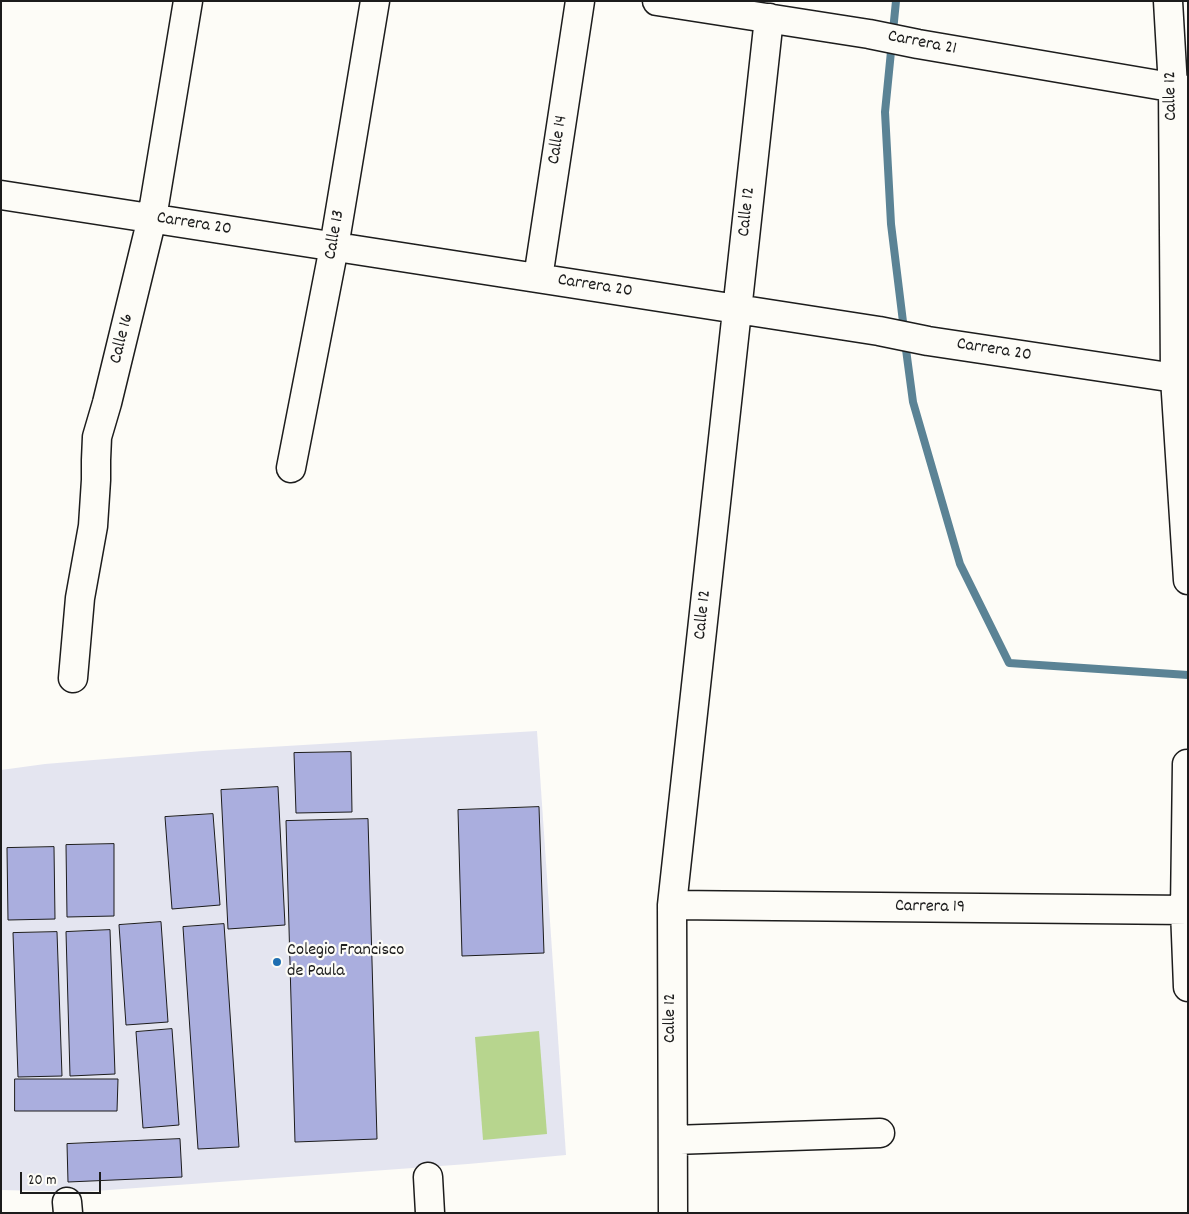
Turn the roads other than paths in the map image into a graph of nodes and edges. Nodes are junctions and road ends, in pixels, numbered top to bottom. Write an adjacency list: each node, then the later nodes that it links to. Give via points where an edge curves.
1 (188, 1): 9 (street, Calle 16)
2 (375, 1): 10 (street, Calle 13)
3 (580, 1): 11 (street, Calle 14)
4 (657, 1): 6 (street, Carrera 21)
5 (1168, 1): 7 (street, Calle 12)
6 (770, 18): 7 (street, Carrera 21); 12 (street, Calle 12)
7 (1180, 89): 13 (street, Calle 12)
8 (1, 195): 9 (street, Carrera 20)
9 (152, 218): 10 (street, Carrera 20); 16 (street, Calle 16, via 98,436 93,526 80,598)
10 (334, 247): 11 (street, Carrera 20); 14 (street, Calle 13)
11 (538, 278): 12 (street, Carrera 20)
12 (738, 309): 13 (street, Carrera 20); 18 (street, Calle 12)
13 (1181, 379): 15 (street, Calle 12)
14 (291, 468)
15 (1188, 580)
16 (73, 678)
17 (1187, 764): 19 (street)
18 (672, 905): 19 (street, Carrera 19); 22 (street, Calle 12)
19 (1186, 910): 20 (street)
20 (1188, 987)
21 (880, 1133): 22 (street)
22 (673, 1140): 25 (street, Calle 12)
23 (428, 1177): 24 (street)
24 (430, 1213)
25 (673, 1213)

